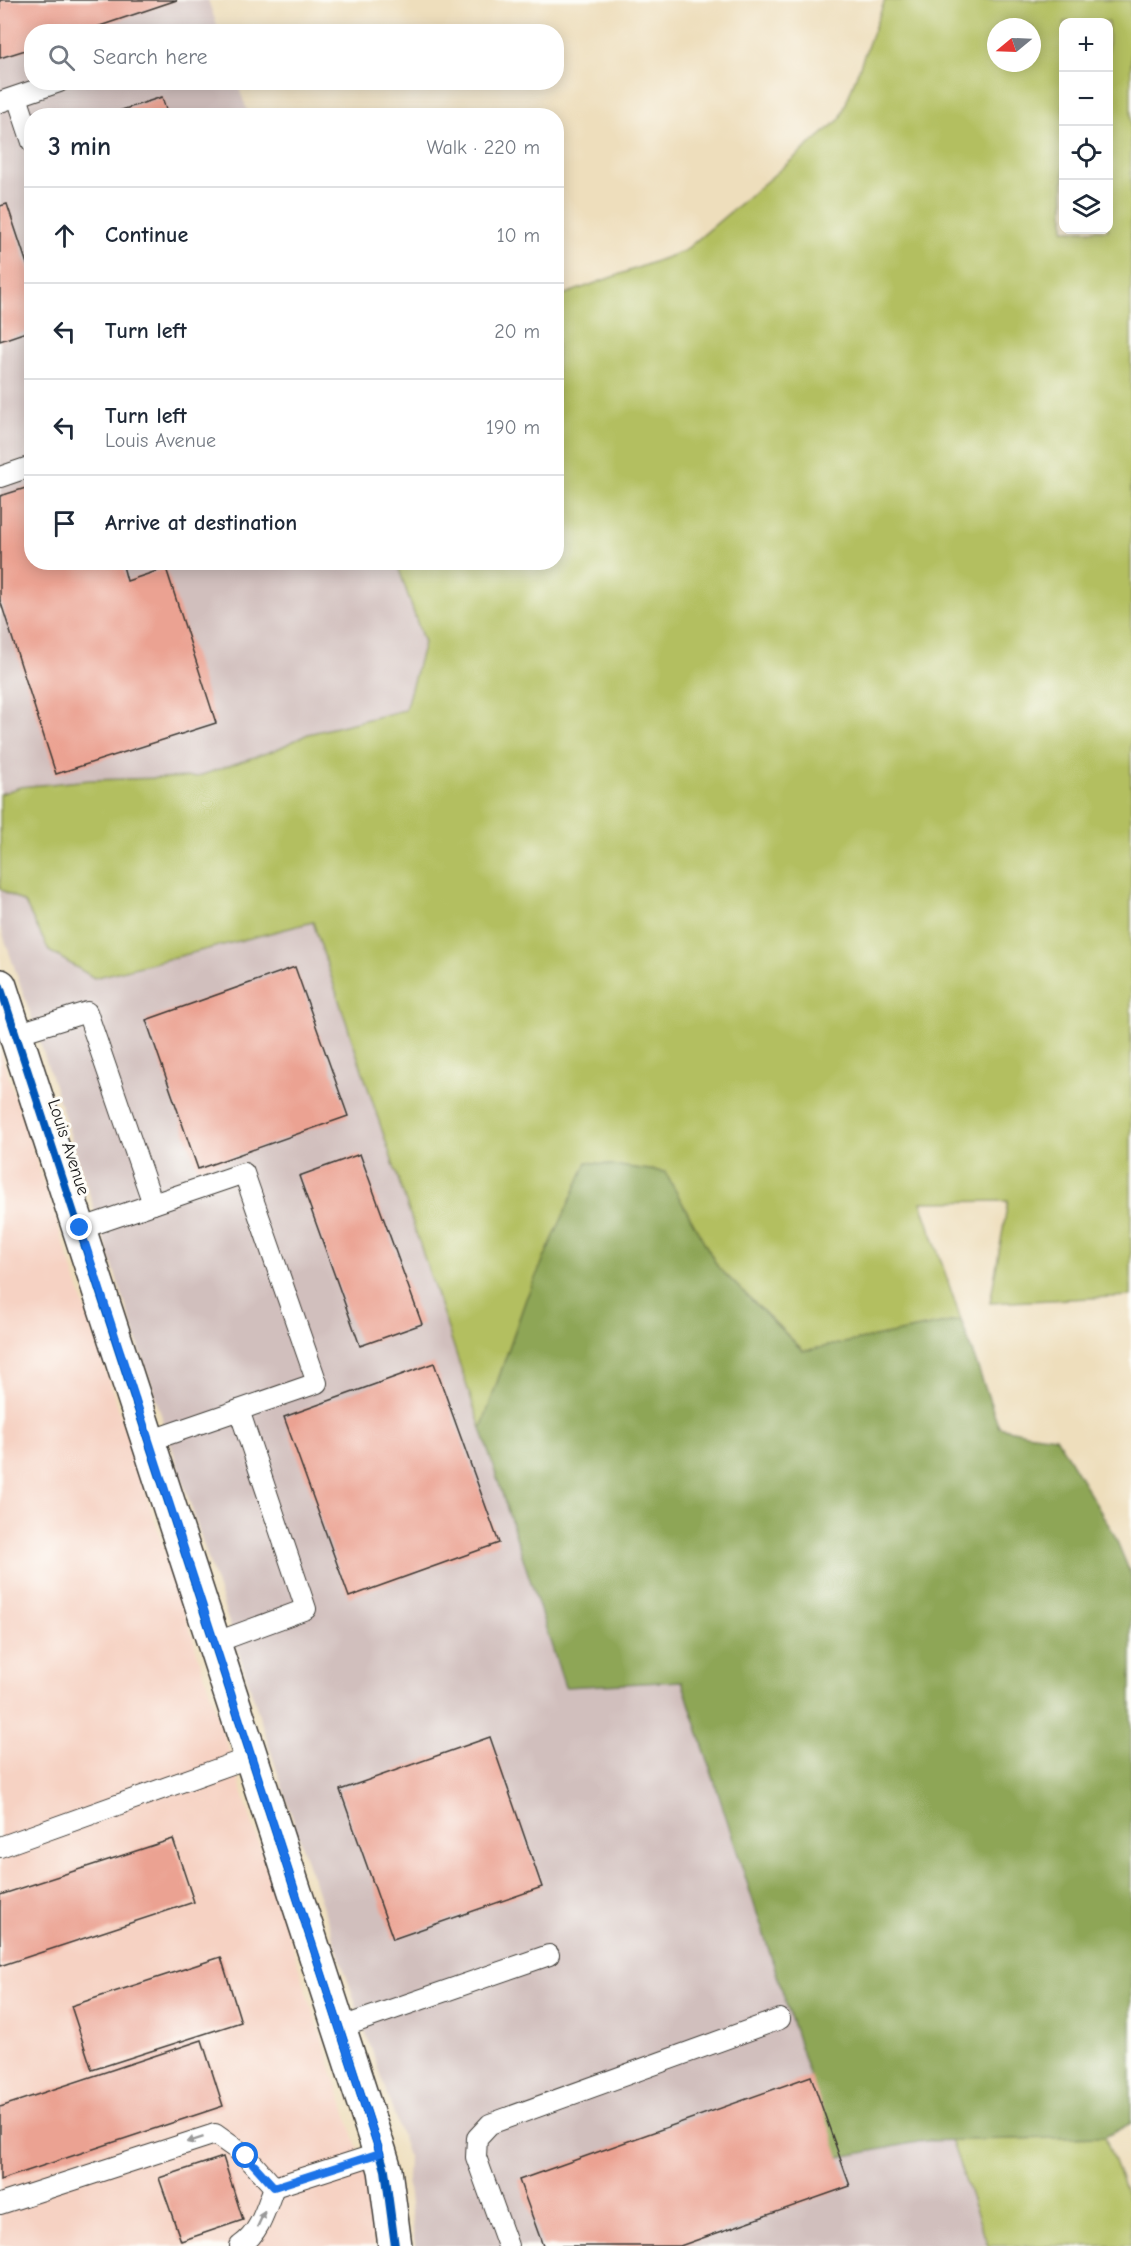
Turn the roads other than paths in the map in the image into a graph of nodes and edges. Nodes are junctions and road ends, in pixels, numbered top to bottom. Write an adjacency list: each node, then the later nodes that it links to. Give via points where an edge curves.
1 (36, 90): 2 (lane)
2 (8, 100): 3 (lane)
3 (24, 128)
4 (24, 469): 5 (lane)
5 (0, 477)
6 (0, 986): 7 (street, Louis Avenue)
7 (16, 1034): 8 (lane, via 87,1012); 9 (street, Louis Avenue)
8 (153, 1204): 9 (lane); 10 (lane, via 244,1173 317,1383)
9 (80, 1228): 11 (street, Louis Avenue)
10 (239, 1410): 11 (lane); 12 (lane, via 306,1609)
11 (149, 1441): 12 (street, Louis Avenue)
12 (214, 1643): 13 (street, Louis Avenue)
13 (251, 1757): 14 (lane); 17 (street, Louis Avenue)
14 (0, 1847)
15 (549, 1954): 17 (lane)
16 (780, 2019): 23 (lane, via 490,2124 477,2138 476,2157)
17 (339, 2028): 18 (street, Louis Avenue)
18 (380, 2153): 19 (lane); 22 (street, Louis Avenue, via 386,2170)
19 (274, 2187): 20 (lane, one-way to 20, via 246,2156 215,2134); 21 (lane, one-way to 19, via 260,2223)
20 (0, 2204)
21 (240, 2246)
22 (395, 2246)
23 (508, 2246)

